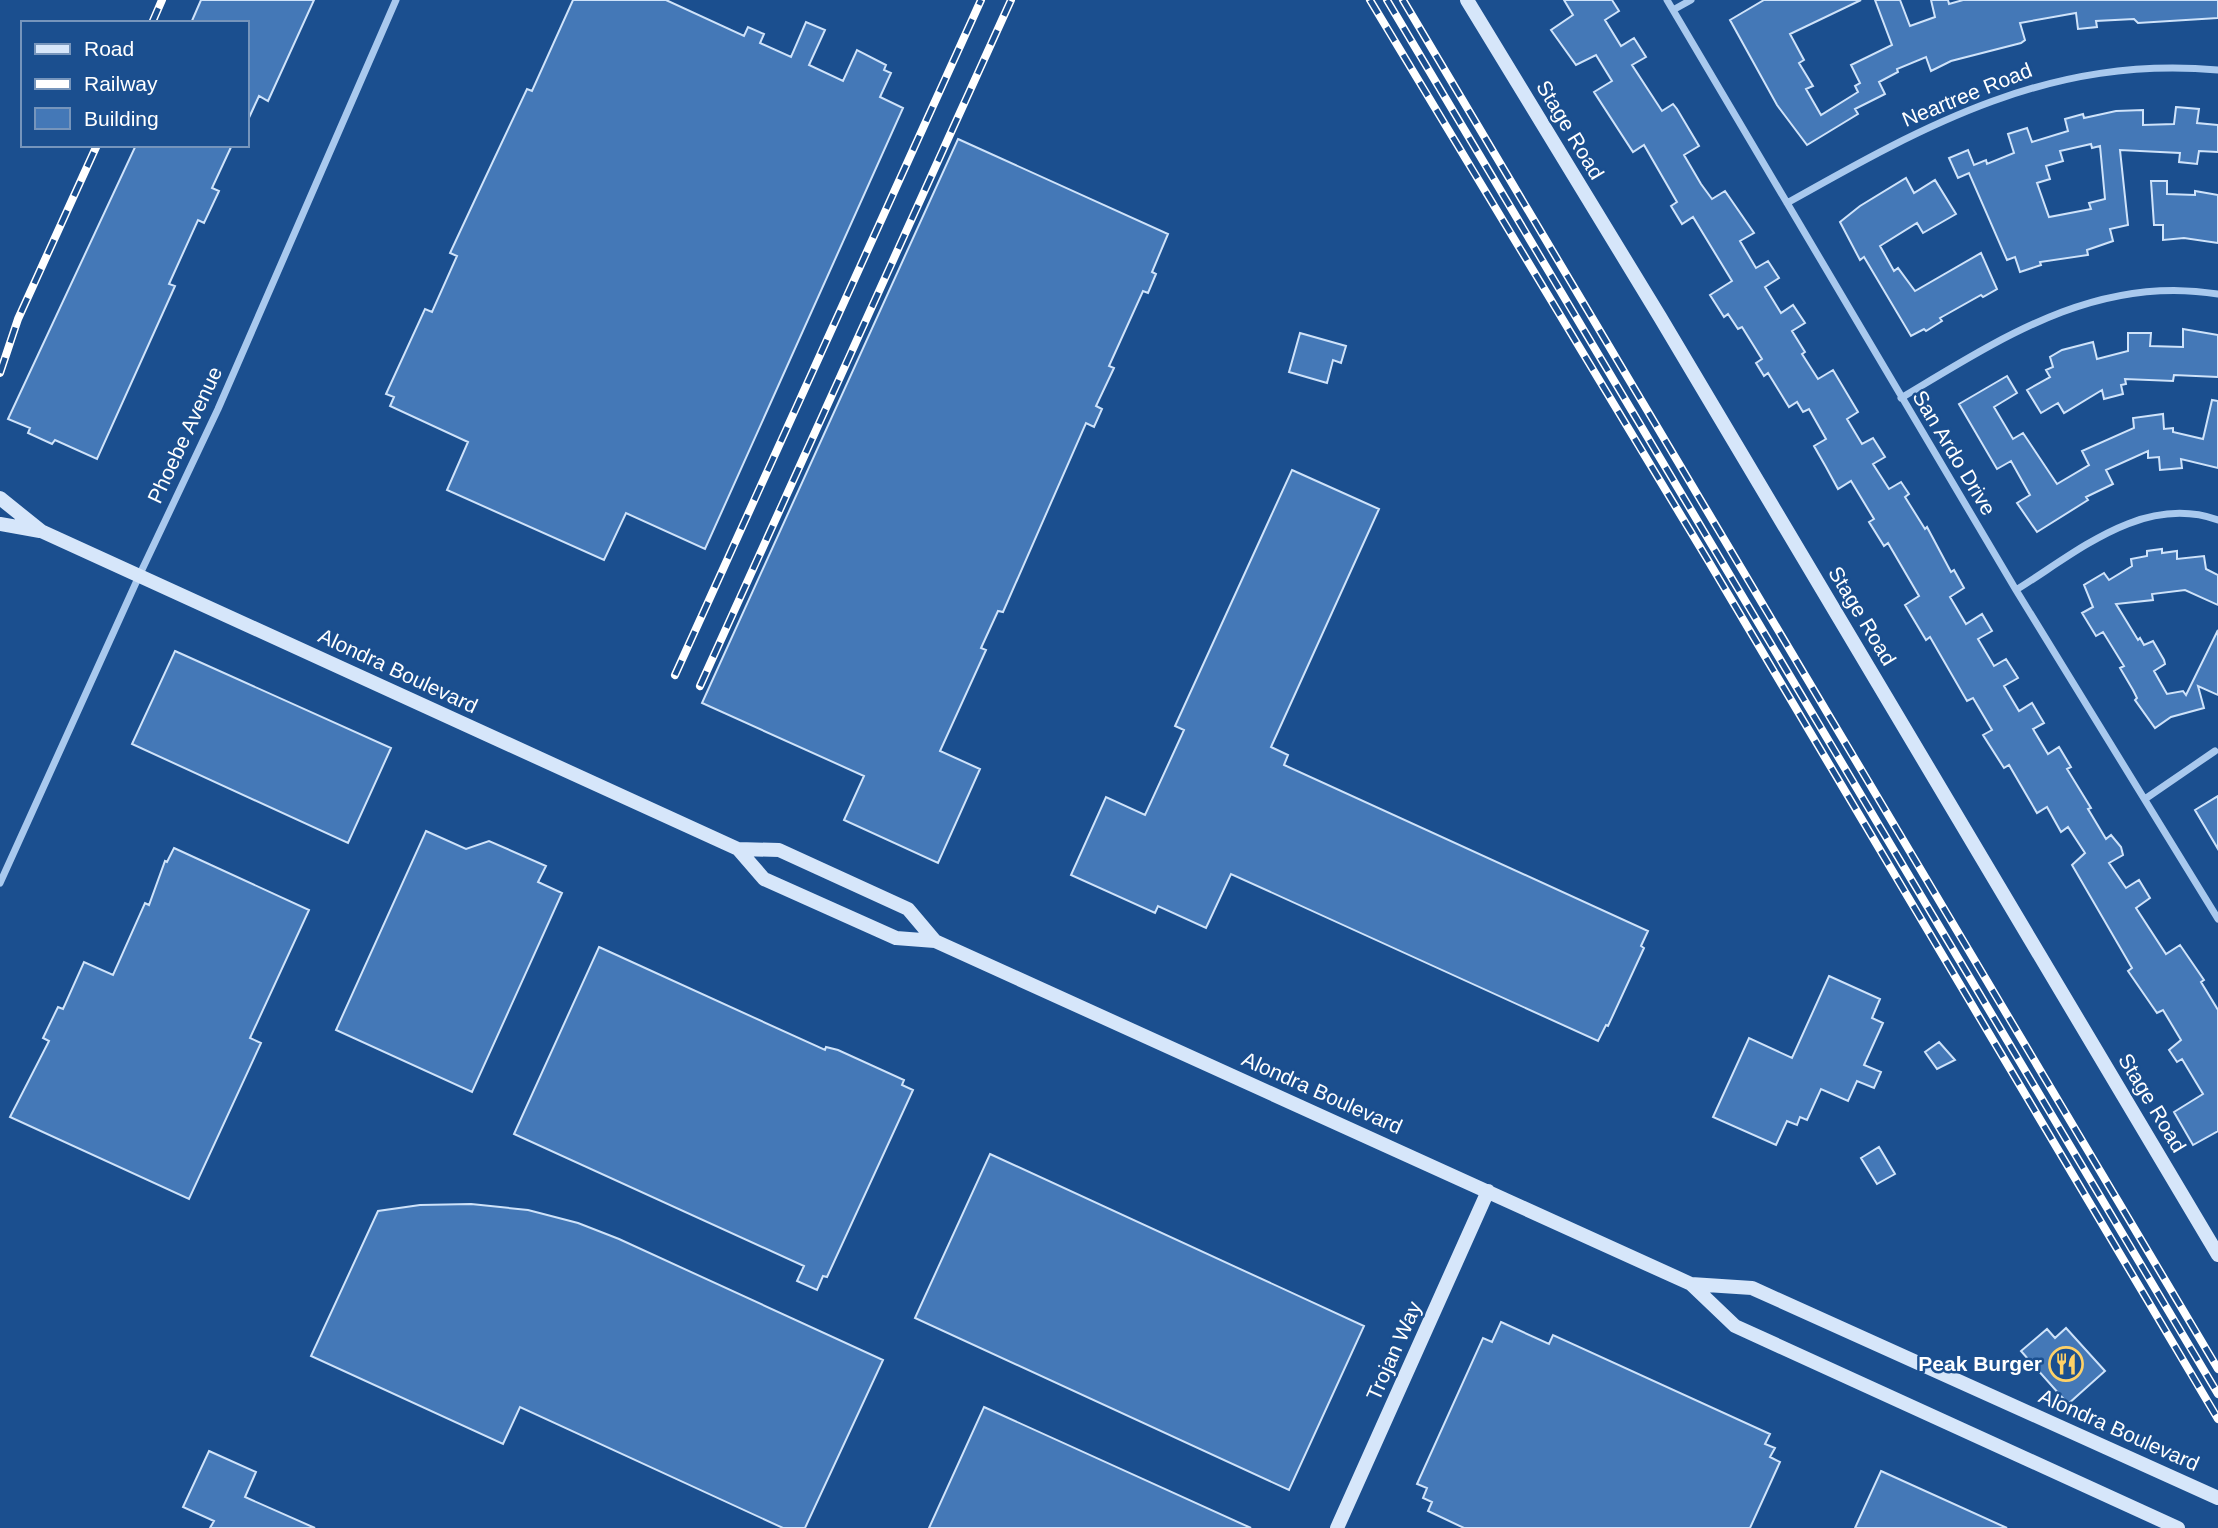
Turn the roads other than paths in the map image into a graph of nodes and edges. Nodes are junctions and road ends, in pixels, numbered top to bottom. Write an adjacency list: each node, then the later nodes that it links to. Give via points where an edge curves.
1 (396, 0): 14 (street, Phoebe Avenue, via 218,409)
2 (1467, 0): 23 (main road, Stage Road)
3 (1667, 0): 5 (street, San Ardo Drive)
4 (1691, 0): 5 (street)
5 (1673, 10): 7 (street, San Ardo Drive)
6 (2218, 69): 7 (street, Neartree Road, via 2117,71 2049,81 1927,126)
7 (1787, 203): 9 (street, San Ardo Drive)
8 (2218, 294): 9 (street, via 2135,293 2075,306 2017,330)
9 (1901, 398): 15 (street, San Ardo Drive)
10 (0, 498): 13 (main road, Alondra Boulevard)
11 (2218, 520): 15 (street, via 2167,513 2123,523)
12 (0, 524): 13 (main road, Alondra Boulevard)
13 (41, 531): 14 (main road, Alondra Boulevard)
14 (139, 576): 18 (main road, Alondra Boulevard); 19 (street, Phoebe Avenue)
15 (2016, 590): 17 (street, San Ardo Drive)
16 (2214, 751): 17 (street)
17 (2145, 799): 20 (street, San Ardo Drive)
18 (738, 849): 21 (main road, Alondra Boulevard, via 764,878 896,938); 21 (main road, Alondra Boulevard, via 779,850 908,909)
19 (0, 883)
20 (2218, 919)
21 (935, 941): 22 (main road, Alondra Boulevard)
22 (1488, 1191): 24 (main road, Alondra Boulevard); 26 (main road, Trojan Way)
23 (2218, 1255)
24 (1690, 1284): 25 (main road, Alondra Boulevard, via 1752,1288); 27 (main road, Alondra Boulevard, via 1735,1326)
25 (2218, 1498)
26 (1337, 1528)
27 (2178, 1528)

